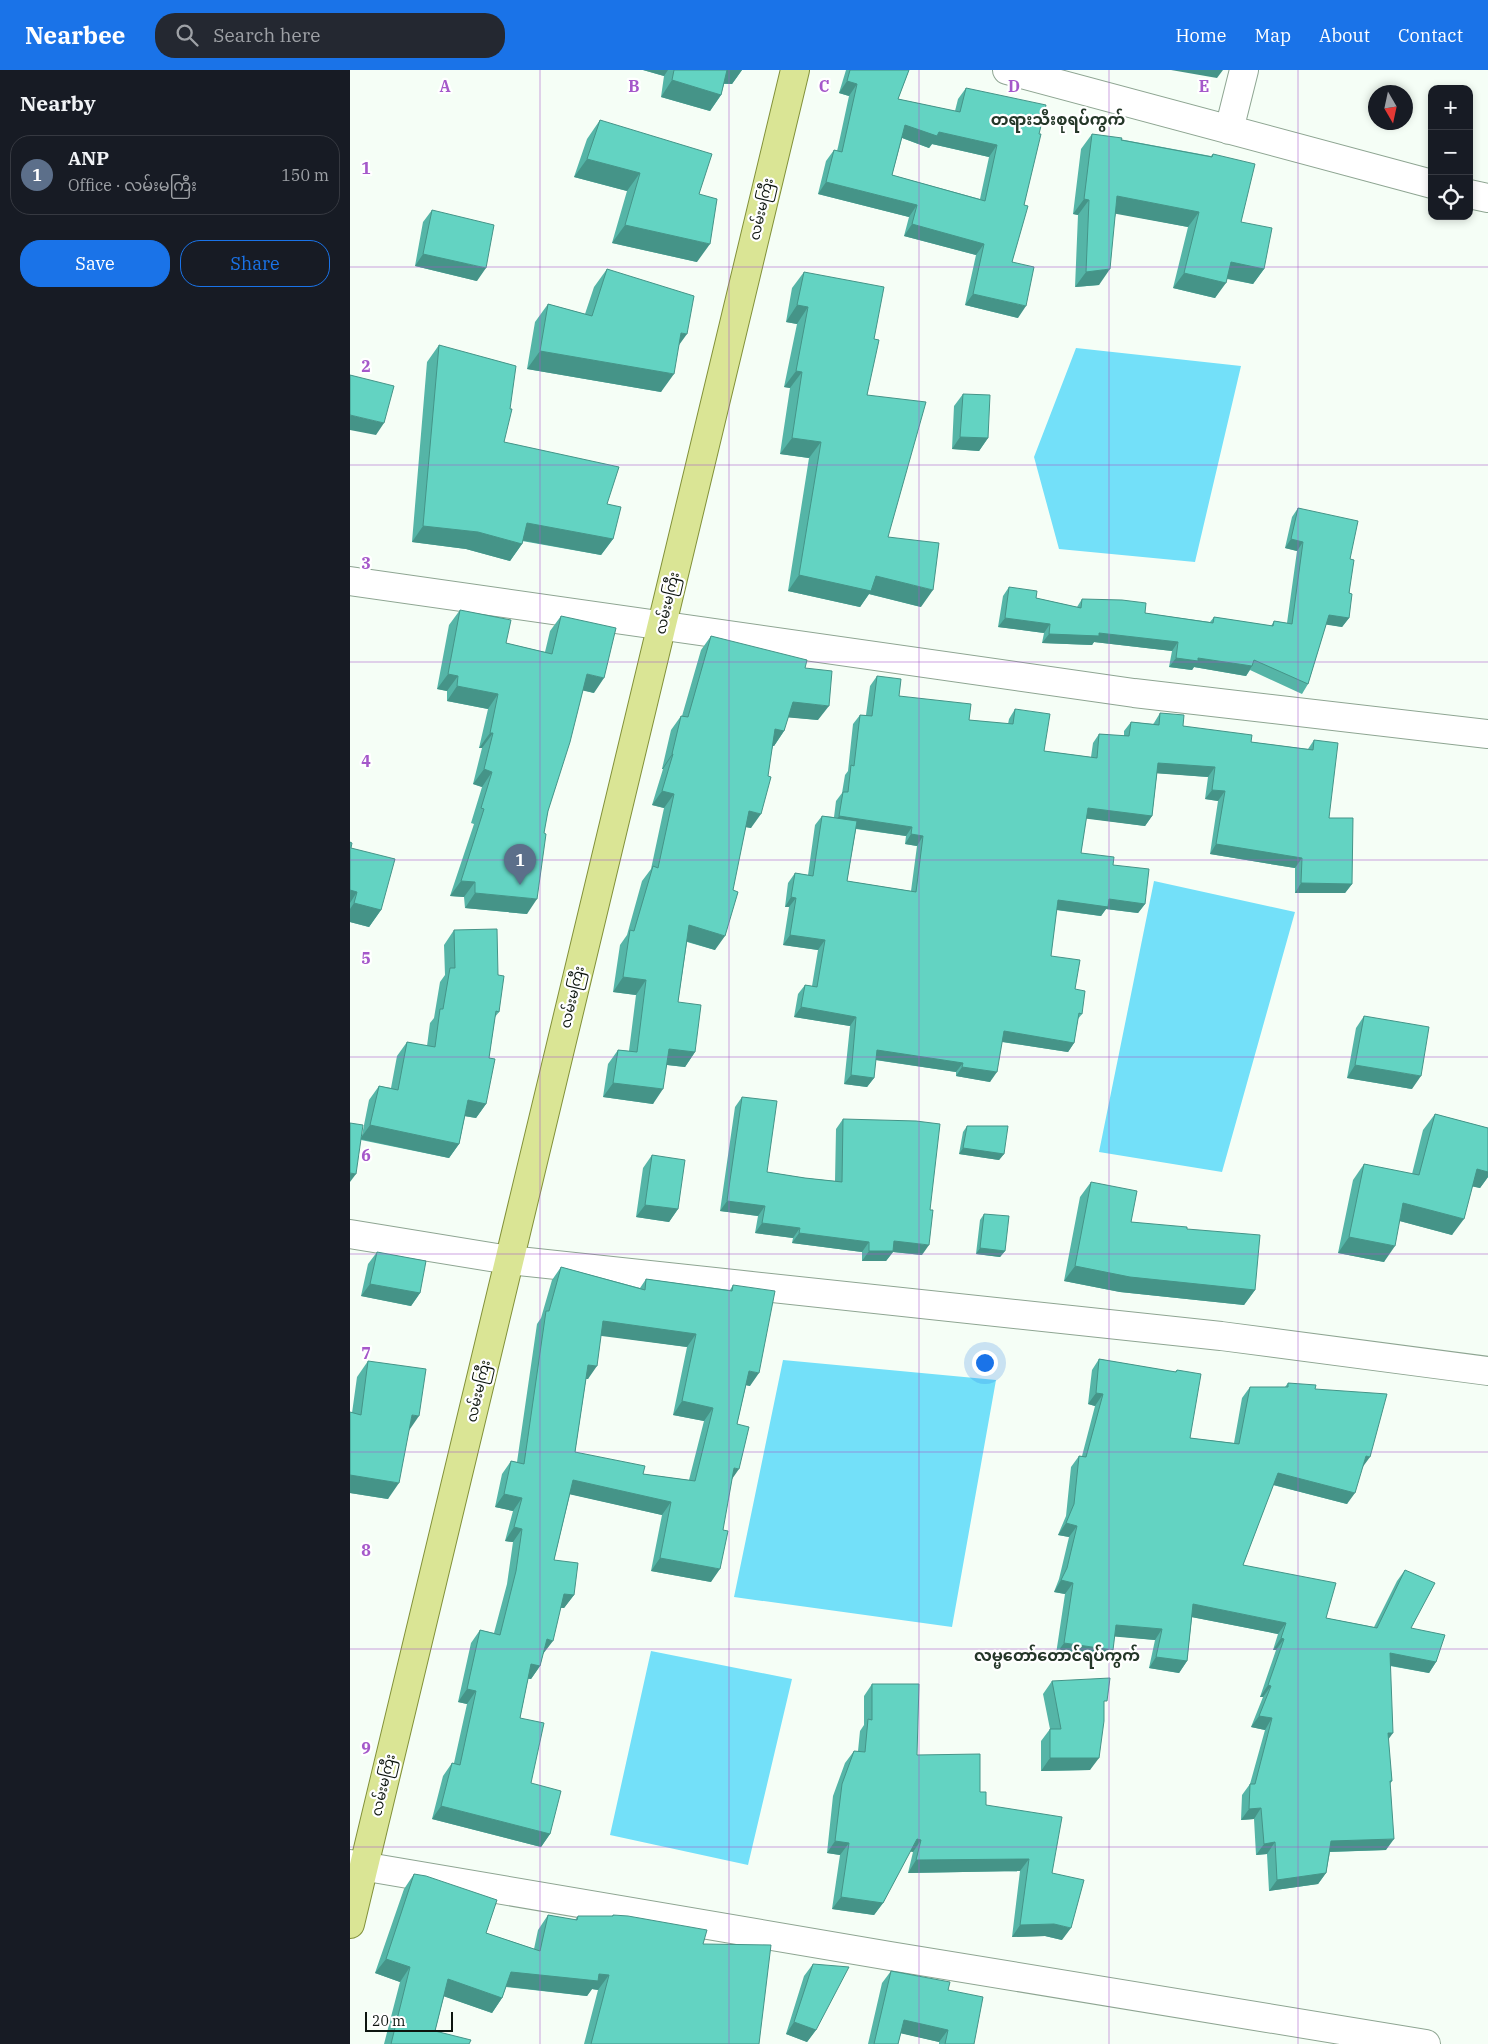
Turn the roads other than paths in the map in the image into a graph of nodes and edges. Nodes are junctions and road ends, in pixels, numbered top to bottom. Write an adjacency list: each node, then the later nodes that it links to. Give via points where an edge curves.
1 (795, 70): 9 (main road, လမ်းမကြီး)
2 (1008, 70): 4 (street)
3 (1244, 70): 4 (street)
4 (1229, 130): 5 (street)
5 (1428, 183)
6 (1473, 195): 7 (street)
7 (1488, 198)
8 (350, 581): 9 (street)
9 (661, 627): 10 (street, via 1134,693); 12 (main road, လမ်းမကြီး)
10 (1488, 734)
11 (350, 1234): 12 (street)
12 (509, 1260): 13 (street, via 1221,1336); 14 (main road, လမ်းမကြီး)
13 (1488, 1371)
14 (357, 1865): 15 (main road, လမ်းမကြီး); 16 (street)
15 (350, 1924)
16 (1426, 2044)

